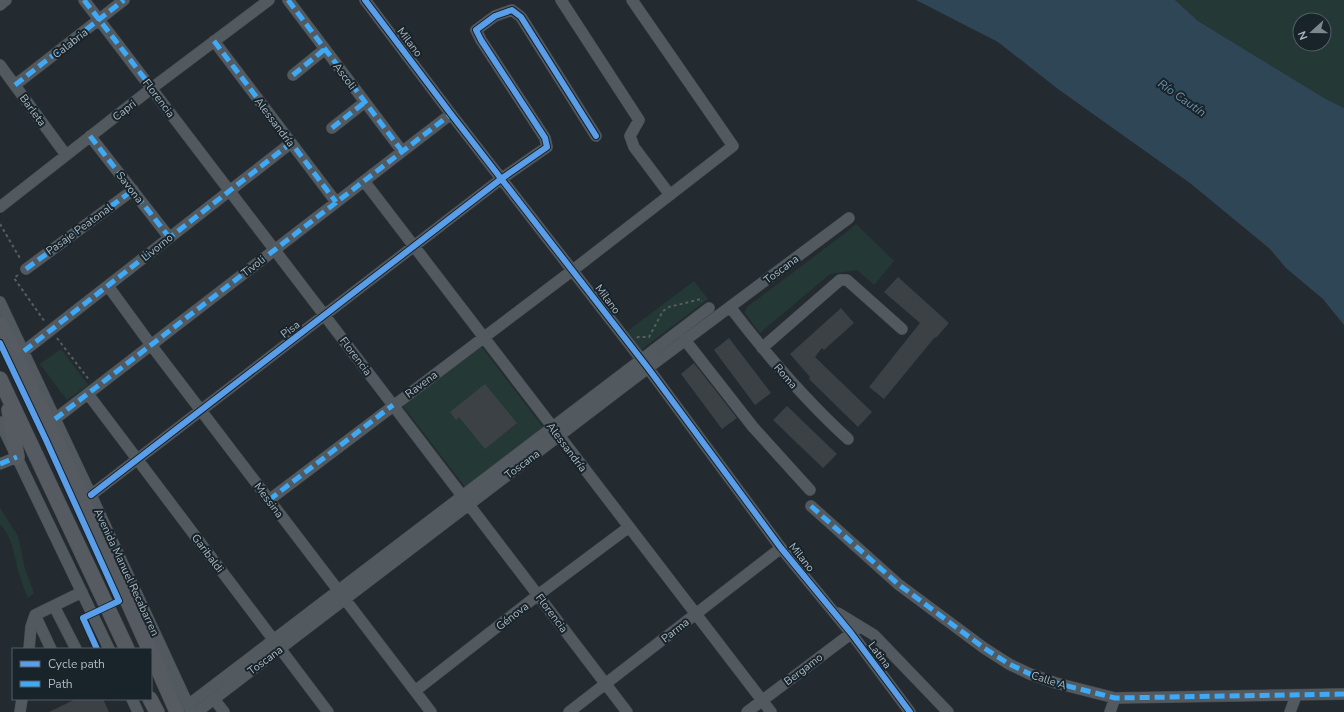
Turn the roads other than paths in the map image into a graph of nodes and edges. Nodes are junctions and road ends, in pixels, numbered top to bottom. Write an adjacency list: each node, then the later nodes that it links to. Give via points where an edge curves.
1 (6, 0): 9 (street)
2 (84, 0): 10 (street, Florencia)
3 (124, 0): 10 (street, Calabria)
4 (269, 0): 11 (street, Capri)
5 (288, 0): 12 (street, Ascoli)
6 (365, 0): 18 (street, Milano)
7 (561, 0): 29 (street, via 639,120 630,136 634,147)
8 (632, 0): 29 (street, Ravena, via 733,146)
9 (0, 4)
10 (99, 20): 15 (street, Calabria); 16 (street, Florencia)
11 (214, 41): 16 (street, Capri); 22 (street, Alessandría)
12 (325, 49): 14 (street); 17 (street, Ascoli)
13 (0, 65): 15 (street, Barleta)
14 (293, 75)
15 (15, 85): 24 (street, Barleta)
16 (152, 88): 20 (street, Capri); 28 (street, Florencia)
17 (365, 102): 19 (street); 23 (street, Ascoli)
18 (451, 114): 23 (street, Tivoli); 25 (street, Milano)
19 (332, 128)
20 (90, 136): 24 (street, Capri); 27 (street, Savona)
21 (596, 136): 25 (street, Pisa, via 521,17 512,10 495,16 476,30 545,138 547,148)
22 (291, 143): 28 (street, Livorno); 30 (street, Alessandría)
23 (402, 151): 26 (street, Tivoli)
24 (66, 155): 31 (street, Capri)
25 (501, 179): 34 (street, Pisa); 37 (street, Milano)
26 (364, 181): 30 (street, Tivoli); 34 (street, Alessandría)
27 (133, 190): 33 (street, Savona); 36 (street, Pasaje Peatonal)
28 (230, 191): 33 (street, Livorno); 35 (street, Florencia)
29 (670, 194): 37 (street, Ravena)
30 (336, 202): 35 (street, Tivoli)
31 (0, 207)
32 (849, 218): 41 (street, Toscana)
33 (170, 237): 38 (street, Livorno)
34 (414, 247): 42 (street, Pisa); 45 (street, Alessandría)
35 (275, 250): 42 (street, Florencia); 47 (street, Tivoli)
36 (26, 269)
37 (573, 270): 45 (street, Ravena); 50 (street, Milano)
38 (108, 286): 47 (street, Messina); 49 (street, Livorno)
39 (0, 302): 49 (street, Avenida Manuel Recabarren)
40 (706, 305): 50 (street, Toscana)
41 (730, 307): 46 (street, Toscana); 48 (street, Roma)
42 (325, 315): 53 (street, Florencia); 55 (street, Pisa)
43 (0, 324): 54 (main road, Avenida Manuel Recabarren)
44 (902, 329): 48 (street, via 848,280 840,280)
45 (483, 337): 53 (street, Ravena); 58 (street, Alessandría)
46 (685, 340): 50 (street, Toscana); 63 (street, via 754,427)
47 (151, 345): 52 (street, Tivoli); 55 (street, Messina)
48 (762, 348): 59 (street, Roma, via 820,414)
49 (24, 351): 54 (main road); 56 (street, Avenida Manuel Recabarren)
50 (645, 364): 58 (street, Toscana); 69 (street, Milano)
51 (3, 385): 60 (main road); 84 (main road)
52 (92, 391): 56 (street, Tivoli); 61 (street, Garibaldi)
53 (393, 405): 65 (street, Ravena); 66 (street, Florencia)
54 (42, 410): 85 (main road, Avenida Manuel Recabarren)
55 (201, 410): 61 (street, Pisa); 65 (street, Messina)
56 (55, 419): 64 (street, Avenida Manuel Recabarren)
57 (0, 422): 60 (street)
58 (556, 432): 66 (street, Toscana); 68 (street, Alessandría)
59 (848, 439)
60 (17, 457): 62 (street); 70 (street)
61 (138, 460): 64 (street, Pisa); 79 (street, Garibaldi)
62 (0, 464)
63 (810, 490)
64 (91, 495): 97 (street, Avenida Manuel Recabarren)
65 (269, 500): 71 (street, Messina)
66 (466, 500): 71 (street, Toscana); 72 (street, Florencia)
67 (811, 506): 91 (street, Calle A, via 898,584 1009,664 1056,683)
68 (629, 527): 72 (street, Génova); 75 (street, Alessandría)
69 (781, 548): 74 (street, Milano); 75 (street, Parma)
70 (82, 592): 73 (street); 83 (street)
71 (342, 595): 79 (street, Toscana); 88 (street, Messina)
72 (538, 595): 87 (street, Florencia); 88 (street, Génova)
73 (54, 606): 76 (street); 82 (street)
74 (833, 610): 77 (street, Milano); 78 (street, Latina)
75 (696, 614): 87 (street, Parma); 96 (street, Alessandría)
76 (35, 615): 80 (street); 81 (street)
77 (860, 626): 78 (street, Bergamo); 110 (street, Milano, via 874,635)
78 (851, 633): 96 (street, Bergamo); 109 (street, Latina)
79 (277, 644): 92 (street, Toscana); 97 (street, Toscana); 103 (street, Garibaldi)
80 (29, 648)
81 (51, 648)
82 (75, 648)
83 (109, 648)
84 (127, 648)
85 (149, 648)
86 (152, 656): 97 (main road, Avenida Manuel Recabarren)
87 (606, 684): 105 (street, Parma); 106 (street, Florencia)
88 (415, 691): 104 (street, Messina)
89 (1344, 694): 90 (street, Calle A)
90 (1296, 696): 91 (street, Calle A); 112 (street)
91 (1115, 698): 111 (street)
92 (214, 699): 101 (street, Toscana); 102 (street)
93 (22, 700): 98 (street)
94 (132, 700): 99 (street)
95 (151, 700): 100 (main road)
96 (762, 701): 107 (street, Bergamo); 108 (street, Alessandría)
97 (185, 710)
98 (20, 712)
99 (138, 712)
100 (157, 712)
101 (197, 712)
102 (224, 712)
103 (328, 712)
104 (431, 712)
105 (569, 712)
106 (627, 712)
107 (747, 712)
108 (771, 712)
109 (910, 712)
110 (948, 712)
111 (1110, 712)
112 (1290, 712)

